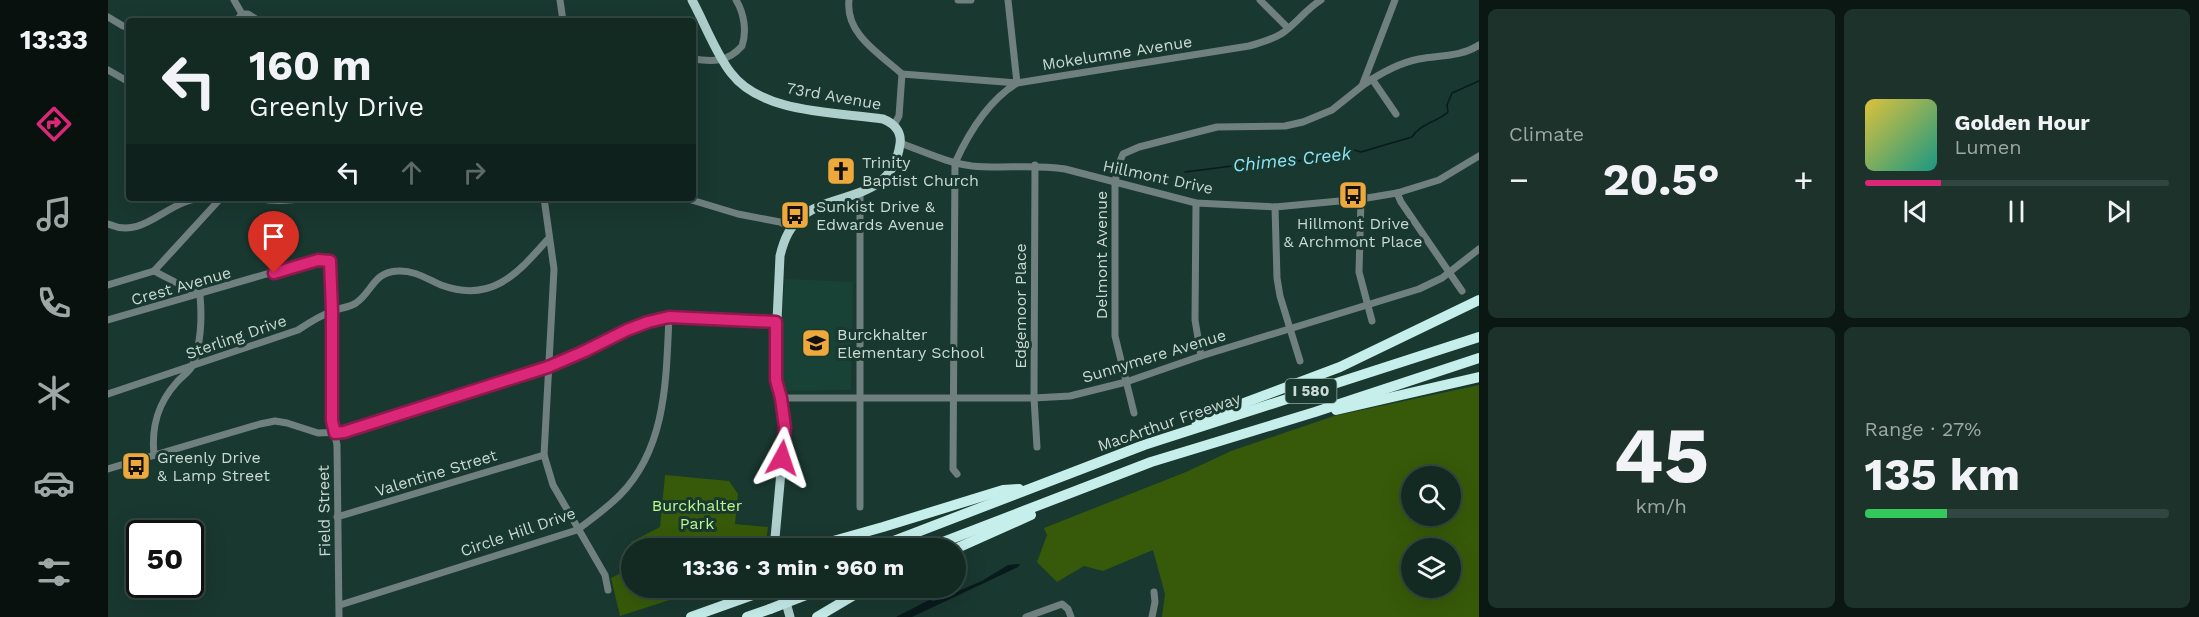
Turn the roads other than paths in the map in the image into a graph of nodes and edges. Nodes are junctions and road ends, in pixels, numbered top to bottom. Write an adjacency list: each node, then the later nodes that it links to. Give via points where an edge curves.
1 (234, 0): 12 (street)
2 (560, 0): 16 (street)
3 (692, 0): 21 (main road, 73rd Avenue)
4 (736, 0): 21 (street, via 743,19 744,39 737,52)
5 (849, 0): 23 (street, via 849,11 860,37)
6 (958, 0): 7 (street)
7 (971, 0)
8 (1008, 0): 26 (street)
9 (1260, 0): 18 (street)
10 (1321, 0): 18 (street, Mokelumne Avenue)
11 (1394, 0): 27 (street)
12 (242, 14): 14 (street); 15 (street)
13 (108, 17): 17 (street)
14 (239, 18)
15 (254, 18)
16 (562, 18)
17 (126, 26)
18 (1288, 28): 26 (street, Mokelumne Avenue, via 1270,40 1249,46)
19 (1479, 45): 24 (street, Delmont Avenue, via 1461,54 1401,64)
20 (696, 59): 21 (street)
21 (724, 60): 29 (main road, 73rd Avenue, via 738,81 762,96 801,108 883,119)
22 (108, 70): 25 (street)
23 (902, 74): 26 (street, Mokelumne Avenue); 29 (street, via 899,116)
24 (1372, 79): 27 (street, Delmont Avenue); 28 (street)
25 (126, 80)
26 (1017, 83): 32 (street, via 1000,95 976,122)
27 (1362, 86): 34 (street, Delmont Avenue, via 1332,110 1303,122 1217,127 1139,147 1123,154)
28 (1396, 114)
29 (894, 125): 30 (main road, 73rd Avenue)
30 (900, 143): 32 (street, Hillmont Drive); 36 (main road, via 890,170)
31 (1479, 156): 35 (street, Hillmont Drive, via 1439,180)
32 (955, 163): 33 (street, Hillmont Drive); 76 (street)
33 (1035, 165): 34 (street, Hillmont Drive); 77 (street, Edgemoor Place)
34 (1114, 183): 44 (street, Hillmont Drive); 72 (street, Delmont Avenue, via 1115,336)
35 (1397, 193): 37 (street, Hillmont Drive); 52 (street)
36 (860, 194): 47 (main road, via 817,207); 75 (street)
37 (1361, 199): 45 (street, Hillmont Drive); 57 (street, via 1359,272)
38 (186, 201): 46 (street, via 134,227 120,229)
39 (218, 201): 51 (street)
40 (270, 201): 41 (street)
41 (289, 201)
42 (544, 201): 48 (street)
43 (695, 201): 47 (street)
44 (1196, 202): 45 (street, Hillmont Drive); 66 (street, via 1195,320)
45 (1275, 207): 63 (street, via 1277,278)
46 (108, 224)
47 (791, 227): 62 (main road, via 780,256)
48 (549, 238): 58 (street, Sterling Drive, via 519,270 491,288 458,291 410,271 396,271 376,279 355,304); 70 (street, via 554,269)
49 (1479, 249): 52 (street, Sunnymere Avenue)
50 (330, 261): 55 (street, Crest Avenue, via 318,260); 58 (street, Field Street)
51 (154, 271): 53 (street); 55 (street)
52 (1449, 271): 54 (street); 57 (street, Sunnymere Avenue, via 1434,283)
53 (108, 285)
54 (1462, 291)
55 (200, 295): 60 (street, Crest Avenue); 69 (street, via 202,318)
56 (1479, 300): 81 (highway, via 1340,367 1242,402)
57 (1367, 305): 61 (street); 63 (street, Sunnymere Avenue)
58 (332, 311): 69 (street, Sterling Drive, via 298,330); 80 (street, Field Street)
59 (669, 317): 62 (street); 70 (street, via 627,330); 91 (street, Circle Hill Drive, via 663,405 650,448 621,494)
60 (108, 320)
61 (1372, 321)
62 (776, 322): 74 (main road, via 776,380)
63 (1290, 328): 66 (street, Sunnymere Avenue); 68 (street)
64 (1479, 332): 65 (highway, MacArthur Freeway)
65 (1474, 339): 81 (highway, MacArthur Freeway / I 580)
66 (1201, 356): 72 (street, Sunnymere Avenue)
67 (1479, 358): 78 (highway, MacArthur Freeway / I 580)
68 (1300, 361)
69 (193, 367): 73 (street, Sterling Drive); 83 (street, via 159,407 152,438)
70 (548, 367): 80 (street); 84 (street)
71 (1479, 377): 78 (highway, via 1342,410)
72 (1126, 382): 77 (street, Sunnymere Avenue, via 1070,396); 79 (street, Delmont Avenue)
73 (108, 394)
74 (781, 398): 75 (street, Sunnymere Avenue); 92 (main road, via 785,428)
75 (859, 398): 76 (street, Sunnymere Avenue); 89 (street)
76 (954, 398): 77 (street, Sunnymere Avenue); 86 (street, via 953,469)
77 (1034, 398): 82 (street, Edgemoor Place)
78 (1315, 412): 87 (highway, MacArthur Freeway / I 580)
79 (1134, 413)
80 (335, 433): 83 (street, via 318,433 275,421); 90 (street, Field Street)
81 (1144, 445): 88 (highway, MacArthur Freeway / I 580)
82 (1037, 447)
83 (154, 454): 85 (street)
84 (544, 455): 90 (street, Valentine Street); 91 (street, via 553,485)
85 (108, 469)
86 (957, 474)
87 (1110, 477): 95 (highway, MacArthur Freeway / I 580); 96 (highway)
88 (1031, 488): 93 (highway, via 1003,490); 94 (highway, MacArthur Freeway / I 580)
89 (860, 507)
90 (337, 518): 103 (street, Field Street)
91 (578, 530): 97 (street, via 605,575); 103 (street, Circle Hill Drive)
92 (775, 538)
93 (844, 538)
94 (901, 538)
95 (953, 538)
96 (966, 544)
97 (608, 590)
98 (1154, 592): 111 (street)
99 (744, 598): 105 (highway)
100 (785, 598): 107 (main road)
101 (798, 598): 106 (highway, bridge)
102 (849, 598): 108 (highway)
103 (340, 605): 104 (street, Field Street)
104 (339, 617)
105 (692, 617)
106 (747, 617)
107 (790, 617)
108 (817, 617)
109 (1026, 617): 110 (street, via 1062,604)
110 (1071, 617)
111 (1152, 617)

